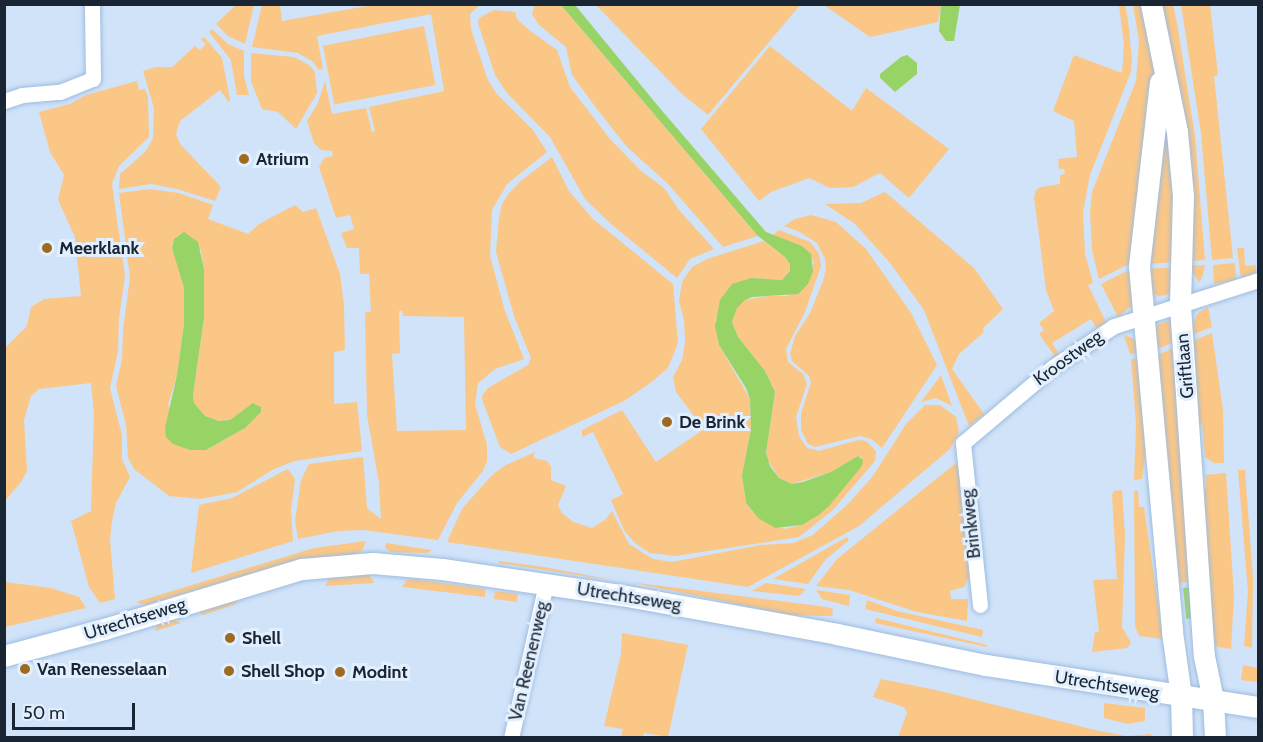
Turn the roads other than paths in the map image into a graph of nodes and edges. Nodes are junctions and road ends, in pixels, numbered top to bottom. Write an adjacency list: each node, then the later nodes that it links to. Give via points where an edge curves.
1 (92, 4): 5 (street, via 93,79 60,92)
2 (1151, 4): 3 (street, Griftlaan)
3 (1157, 34): 8 (street, Griftlaan, via 1177,132 1183,196); 9 (street, Griftlaan, via 1160,89 1140,266)
4 (4, 88): 5 (street)
5 (22, 95): 6 (street)
6 (4, 101)
7 (1258, 280): 8 (street, Kroostweg)
8 (1180, 306): 9 (street, Kroostweg); 15 (street, Griftlaan, via 1204,656)
9 (1143, 318): 10 (street, Kroostweg, via 1114,326 1082,345); 14 (street, Griftlaan)
10 (963, 443): 12 (street, Brinkweg)
11 (546, 584): 13 (street, Utrechtseweg, via 406,564 322,566); 14 (street, Utrechtseweg, via 837,634 986,665); 17 (street, Van Reenenweg)
12 (980, 605)
13 (4, 656)
14 (1181, 696): 15 (street, Utrechtseweg); 18 (street, Griftlaan)
15 (1213, 700): 16 (street, Utrechtseweg); 19 (street, Griftlaan)
16 (1258, 707)
17 (512, 738)
18 (1182, 738)
19 (1215, 738)

